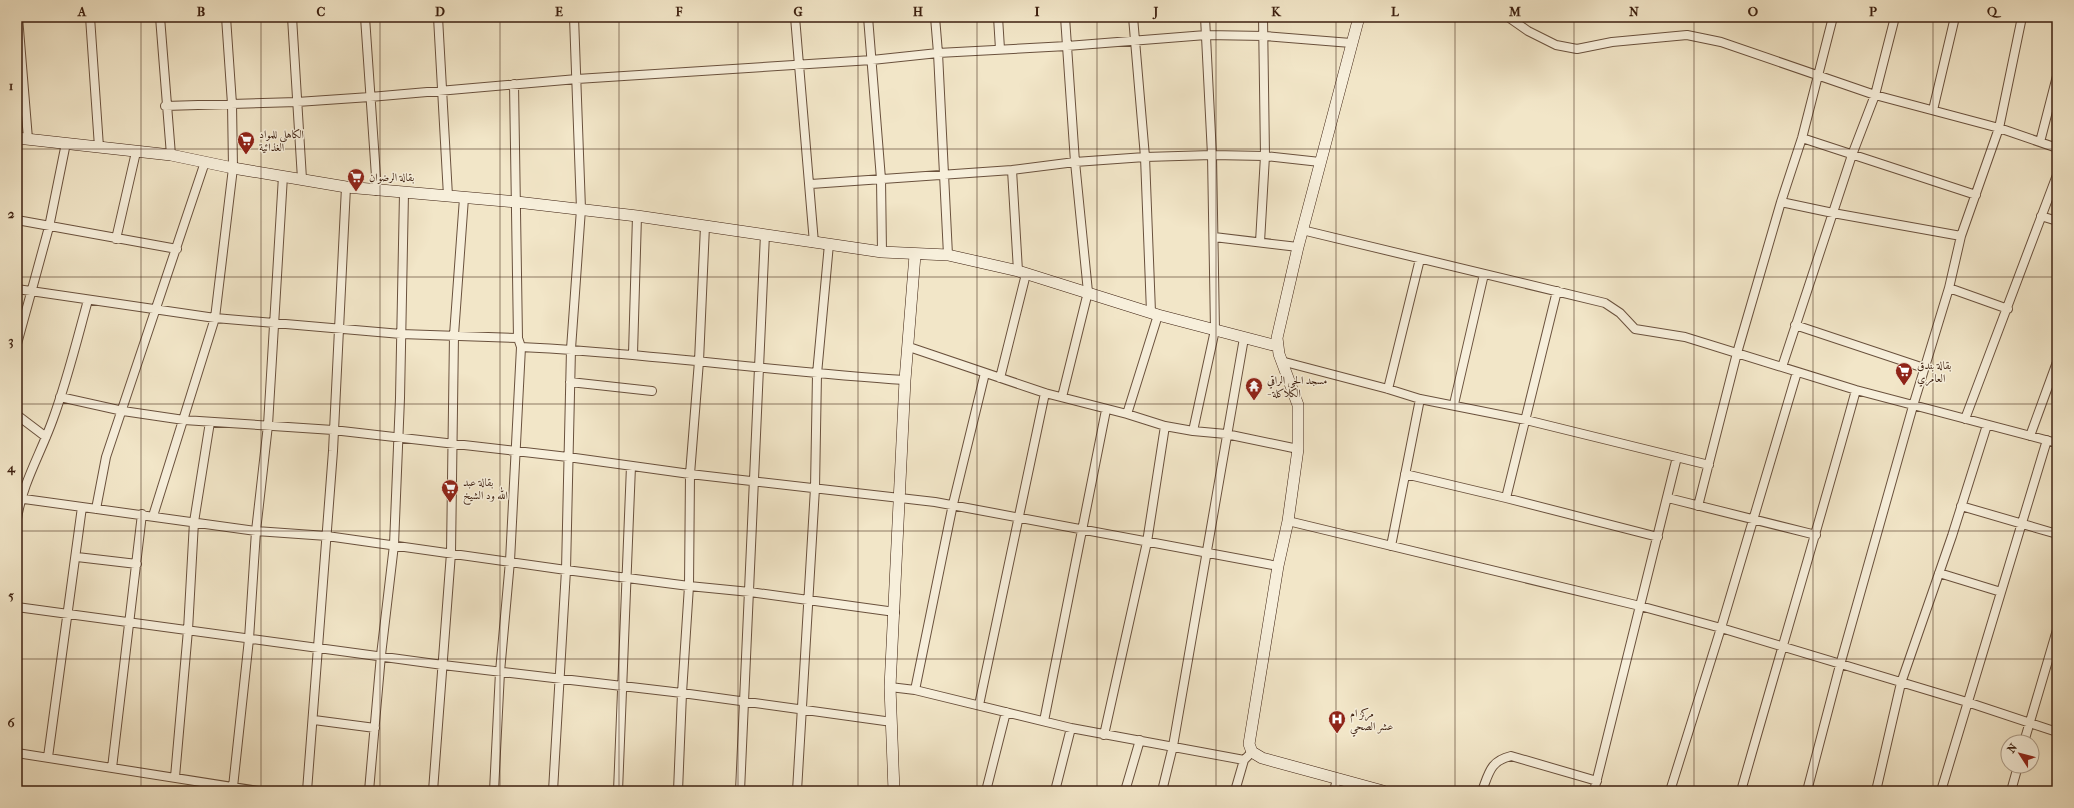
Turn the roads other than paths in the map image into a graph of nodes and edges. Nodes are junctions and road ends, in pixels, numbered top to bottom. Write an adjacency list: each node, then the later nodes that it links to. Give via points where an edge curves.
1 (18, 17): 44 (street)
2 (90, 17): 48 (street)
3 (160, 17): 41 (street)
4 (226, 17): 40 (street)
5 (292, 17): 39 (street)
6 (365, 17): 38 (street)
7 (438, 17): 36 (street)
8 (574, 17): 34 (street)
9 (795, 17): 31 (street)
10 (868, 17): 30 (street)
11 (935, 17): 29 (street)
12 (998, 17): 28 (street)
13 (1065, 17): 27 (street)
14 (1133, 17): 25 (street)
15 (1205, 17): 23 (street)
16 (1263, 17): 24 (street)
17 (1359, 17): 26 (street)
18 (1508, 17): 32 (street, via 1528,31 1556,45 1577,48 1687,35 1721,42)
19 (1833, 17): 32 (street)
20 (1895, 17): 37 (street)
21 (1955, 17): 42 (street)
22 (2022, 17): 43 (street)
23 (1206, 35): 24 (street); 25 (street); 52 (street)
24 (1265, 36): 26 (street); 54 (street)
25 (1135, 41): 27 (street); 55 (street)
26 (1351, 43): 58 (street)
27 (1067, 46): 28 (street); 57 (street)
28 (1000, 49): 29 (street)
29 (938, 53): 30 (street); 61 (street)
30 (872, 60): 31 (street); 65 (street)
31 (799, 64): 34 (street); 66 (street)
32 (1817, 76): 37 (street); 45 (street)
33 (2057, 76): 46 (street)
34 (578, 79): 35 (street); 75 (street)
35 (514, 84): 36 (street); 73 (street)
36 (443, 92): 38 (street); 71 (street)
37 (1875, 95): 42 (street); 53 (street)
38 (370, 97): 39 (street); 68 (street)
39 (297, 102): 40 (street); 64 (street)
40 (232, 104): 41 (street); 59 (street)
41 (166, 106): 51 (street)
42 (1933, 110): 43 (street)
43 (1999, 128): 46 (street); 70 (street)
44 (23, 138): 47 (street)
45 (1802, 138): 53 (street); 74 (street)
46 (2040, 142): 49 (street)
47 (66, 143): 48 (street); 82 (street)
48 (99, 147): 50 (street)
49 (2057, 148)
50 (136, 152): 51 (street); 87 (street)
51 (171, 155): 56 (street)
52 (1212, 155): 54 (street); 55 (street); 86 (street)
53 (1852, 155): 70 (street); 76 (street)
54 (1265, 156): 58 (street); 88 (street)
55 (1145, 157): 57 (street); 107 (street)
56 (204, 162): 59 (street); 92 (street)
57 (1074, 162): 60 (street); 103 (street)
58 (1320, 162): 83 (street)
59 (233, 168): 63 (street); 108 (street)
60 (1012, 170): 61 (street); 97 (street)
61 (944, 174): 65 (street); 95 (street)
62 (2057, 175): 78 (street)
63 (283, 176): 64 (street); 109 (street)
64 (302, 179): 67 (street)
65 (881, 179): 66 (street); 93 (street)
66 (811, 184): 89 (street)
67 (346, 187): 68 (street); 111 (street)
68 (377, 191): 69 (street)
69 (404, 193): 71 (street); 113 (street)
70 (1976, 195): 85 (street)
71 (448, 196): 72 (street)
72 (464, 198): 73 (street); 114 (street)
73 (517, 202): 75 (street); 115 (street)
74 (1781, 202): 76 (street); 122 (street)
75 (581, 209): 77 (street); 121 (street)
76 (1833, 213): 85 (street); 110 (street)
77 (637, 216): 81 (street); 123 (street)
78 (2042, 216): 80 (street); 106 (street)
79 (17, 220): 82 (street)
80 (2057, 221)
81 (705, 226): 84 (street); 124 (street)
82 (49, 227): 87 (street); 102 (street)
83 (1302, 230): 91 (street); 96 (street)
84 (765, 234): 89 (street); 126 (street)
85 (1961, 236): 99 (street)
86 (1214, 237): 88 (street); 112 (street)
87 (116, 239): 92 (street)
88 (1260, 242): 91 (street)
89 (814, 243): 90 (street)
90 (829, 244): 93 (street); 132 (street)
91 (1298, 247): 119 (street, via 1281,316)
92 (177, 249): 105 (street)
93 (882, 252): 94 (street)
94 (915, 255): 95 (street); 120 (street)
95 (948, 255): 97 (street)
96 (1420, 259): 98 (street); 136 (street)
97 (1022, 272): 103 (street); 133 (street)
98 (1484, 274): 101 (street); 143 (street)
99 (1949, 288): 106 (street); 129 (street)
100 (17, 289): 102 (street)
101 (1557, 291): 122 (street, via 1605,303 1620,313 1635,329 1685,337); 151 (street)
102 (32, 292): 104 (street); 117 (street)
103 (1088, 292): 107 (street); 141 (street)
104 (88, 300): 105 (street); 140 (street)
105 (157, 309): 108 (street); 146 (street)
106 (2008, 309): 149 (street)
107 (1155, 314): 112 (street); 147 (street)
108 (215, 318): 109 (street); 150 (street)
109 (275, 323): 111 (street); 153 (street)
110 (1796, 325): 127 (street); 129 (street)
111 (338, 328): 113 (street); 156 (street)
112 (1215, 330): 116 (street); 157 (street)
113 (401, 334): 114 (street); 161 (street)
114 (454, 336): 115 (street); 164 (street)
115 (518, 338): 118 (street)
116 (1244, 338): 119 (street); 158 (street)
117 (17, 344)
118 (521, 346): 121 (street); 166 (street)
119 (1277, 346): 125 (street)
120 (909, 347): 131 (street); 134 (street)
121 (571, 349): 123 (street); 135 (street)
122 (1737, 353): 127 (street); 169 (street)
123 (633, 354): 124 (street)
124 (699, 361): 126 (street); 171 (street)
125 (1281, 361): 136 (street); 165 (street, via 1298,405)
126 (758, 367): 132 (street); 173 (street)
127 (1782, 367): 130 (street)
128 (2056, 367): 159 (street)
129 (1924, 368): 144 (street)
130 (1797, 372): 137 (street); 188 (street)
131 (986, 373): 133 (street); 179 (street)
132 (817, 374): 134 (street); 174 (street)
133 (1000, 378): 139 (street)
134 (905, 380): 178 (street)
135 (570, 382): 138 (street); 167 (street)
136 (1388, 389): 142 (street)
137 (1856, 390): 144 (street); 195 (street)
138 (652, 391)
139 (1045, 393): 141 (street); 186 (street)
140 (60, 397): 146 (street); 160 (street)
141 (1062, 398): 145 (street)
142 (1420, 399): 143 (street); 172 (street)
143 (1454, 404): 151 (street)
144 (1913, 406): 149 (street); 227 (street)
145 (1106, 410): 147 (street); 193 (street)
146 (123, 411): 150 (street); 183 (street, via 106,458)
147 (1127, 414): 155 (street)
148 (17, 415): 160 (street)
149 (1965, 419): 154 (street)
150 (184, 420): 152 (street); 185 (street)
151 (1526, 420): 168 (street); 176 (street)
152 (210, 422): 153 (street); 190 (street)
153 (268, 425): 156 (street); 192 (street)
154 (1987, 425): 159 (street); 181 (street)
155 (1165, 426): 157 (street); 198 (street)
156 (333, 430): 161 (street); 196 (street)
157 (1192, 431): 158 (street)
158 (1226, 434): 165 (street); 201 (street)
159 (2030, 436): 162 (street)
160 (46, 437): 175 (street)
161 (399, 438): 164 (street); 199 (street)
162 (2047, 440): 163 (street); 191 (street)
163 (2057, 443)
164 (454, 444): 166 (street); 202 (street)
165 (1298, 449): 189 (street)
166 (516, 452): 167 (street); 204 (street)
167 (568, 456): 170 (street); 207 (street)
168 (1677, 458): 169 (street); 177 (street)
169 (1709, 465): 180 (street)
170 (631, 466): 171 (street); 209 (street)
171 (690, 474): 173 (street); 210 (street)
172 (1405, 474): 176 (street); 200 (street)
173 (754, 481): 174 (street); 211 (street)
174 (815, 488): 178 (street); 213 (street)
175 (18, 498): 182 (street); 187 (street)
176 (1506, 498): 197 (street)
177 (1668, 498): 180 (street); 197 (street)
178 (901, 499): 179 (street); 216 (street)
179 (952, 504): 186 (street); 233 (street)
180 (1698, 506): 188 (street)
181 (1961, 506): 191 (street); 208 (street)
182 (82, 507): 183 (street); 203 (street)
183 (96, 509): 184 (street)
184 (142, 514): 185 (street); 205 (street)
185 (153, 516): 190 (street)
186 (1018, 516): 193 (street); 237 (street)
187 (17, 519)
188 (1753, 520): 195 (street); 219 (street)
189 (1288, 521): 200 (street); 206 (street)
190 (194, 522): 192 (street); 220 (street)
191 (2021, 524): 194 (street); 212 (street)
192 (256, 531): 196 (street); 222 (street)
193 (1082, 531): 198 (street); 241 (street)
194 (2057, 534)
195 (1816, 535): 223 (street)
196 (327, 536): 199 (street); 224 (street)
197 (1658, 537): 214 (street)
198 (1147, 542): 201 (street); 248 (street)
199 (394, 544): 202 (street); 225 (street)
200 (1391, 546): 214 (street)
201 (1208, 552): 206 (street); 250 (street)
202 (451, 553): 204 (street); 226 (street)
203 (77, 557): 205 (street); 217 (street)
204 (510, 561): 207 (street); 228 (street)
205 (137, 564): 218 (street)
206 (1278, 566): 251 (street, via 1249,737)
207 (566, 570): 209 (street); 229 (street)
208 (1939, 573): 212 (street); 230 (street)
209 (626, 577): 210 (street); 231 (street)
210 (689, 586): 211 (street); 234 (street)
211 (750, 592): 213 (street); 235 (street)
212 (2001, 592): 236 (street)
213 (810, 601): 216 (street); 238 (street)
214 (1640, 606): 219 (street); 259 (street)
215 (17, 607): 217 (street)
216 (895, 612): 232 (street)
217 (69, 614): 218 (street); 253 (street)
218 (131, 623): 220 (street); 255 (street)
219 (1721, 628): 223 (street); 281 (street)
220 (188, 630): 222 (street); 257 (street)
221 (2057, 630): 243 (street)
222 (249, 639): 224 (street); 260 (street)
223 (1782, 646): 227 (street); 282 (street)
224 (319, 648): 225 (street); 240 (street)
225 (381, 655): 226 (street); 244 (street)
226 (443, 665): 228 (street); 264 (street)
227 (1840, 665): 230 (street); 283 (street)
228 (500, 672): 229 (street); 265 (street)
229 (560, 680): 231 (street); 266 (street)
230 (1901, 683): 236 (street); 284 (street)
231 (622, 686): 234 (street); 267 (street)
232 (890, 687): 233 (street); 242 (street)
233 (915, 690): 237 (street)
234 (682, 693): 235 (street); 268 (street)
235 (744, 702): 238 (street); 269 (street)
236 (1967, 702): 243 (street); 285 (street)
237 (979, 705): 239 (street)
238 (802, 711): 242 (street); 270 (street)
239 (1006, 712): 241 (street); 272 (street)
240 (314, 720): 244 (street); 262 (street)
241 (1044, 721): 245 (street)
242 (892, 722): 271 (street)
243 (2030, 722): 246 (street); 247 (street)
244 (375, 728): 263 (street)
245 (1071, 728): 248 (street); 273 (street)
246 (2057, 732)
247 (2026, 734)
248 (1104, 735): 249 (street)
249 (1140, 740): 250 (street); 274 (street)
250 (1173, 746): 254 (street); 275 (street)
251 (1252, 752): 254 (street); 258 (street, via 1274,762)
252 (17, 753): 253 (street)
253 (48, 757): 255 (street)
254 (1244, 760): 276 (street)
255 (112, 768): 257 (street)
256 (2016, 774): 286 (street)
257 (175, 777): 260 (street)
258 (1338, 779): 277 (street); 278 (street)
259 (1597, 781): 279 (street, via 1510,756 1493,764); 280 (street)
260 (233, 787): 261 (street)
261 (258, 791)
262 (308, 791)
263 (370, 791)
264 (433, 791)
265 (494, 791)
266 (553, 791)
267 (618, 791)
268 (678, 791)
269 (740, 791)
270 (797, 791)
271 (894, 791)
272 (986, 791)
273 (1054, 791)
274 (1125, 791)
275 (1162, 791)
276 (1234, 791)
277 (1334, 791)
278 (1383, 791)
279 (1482, 791)
280 (1594, 791)
281 (1670, 791)
282 (1741, 791)
283 (1807, 791)
284 (1876, 791)
285 (1941, 791)
286 (2011, 791)

